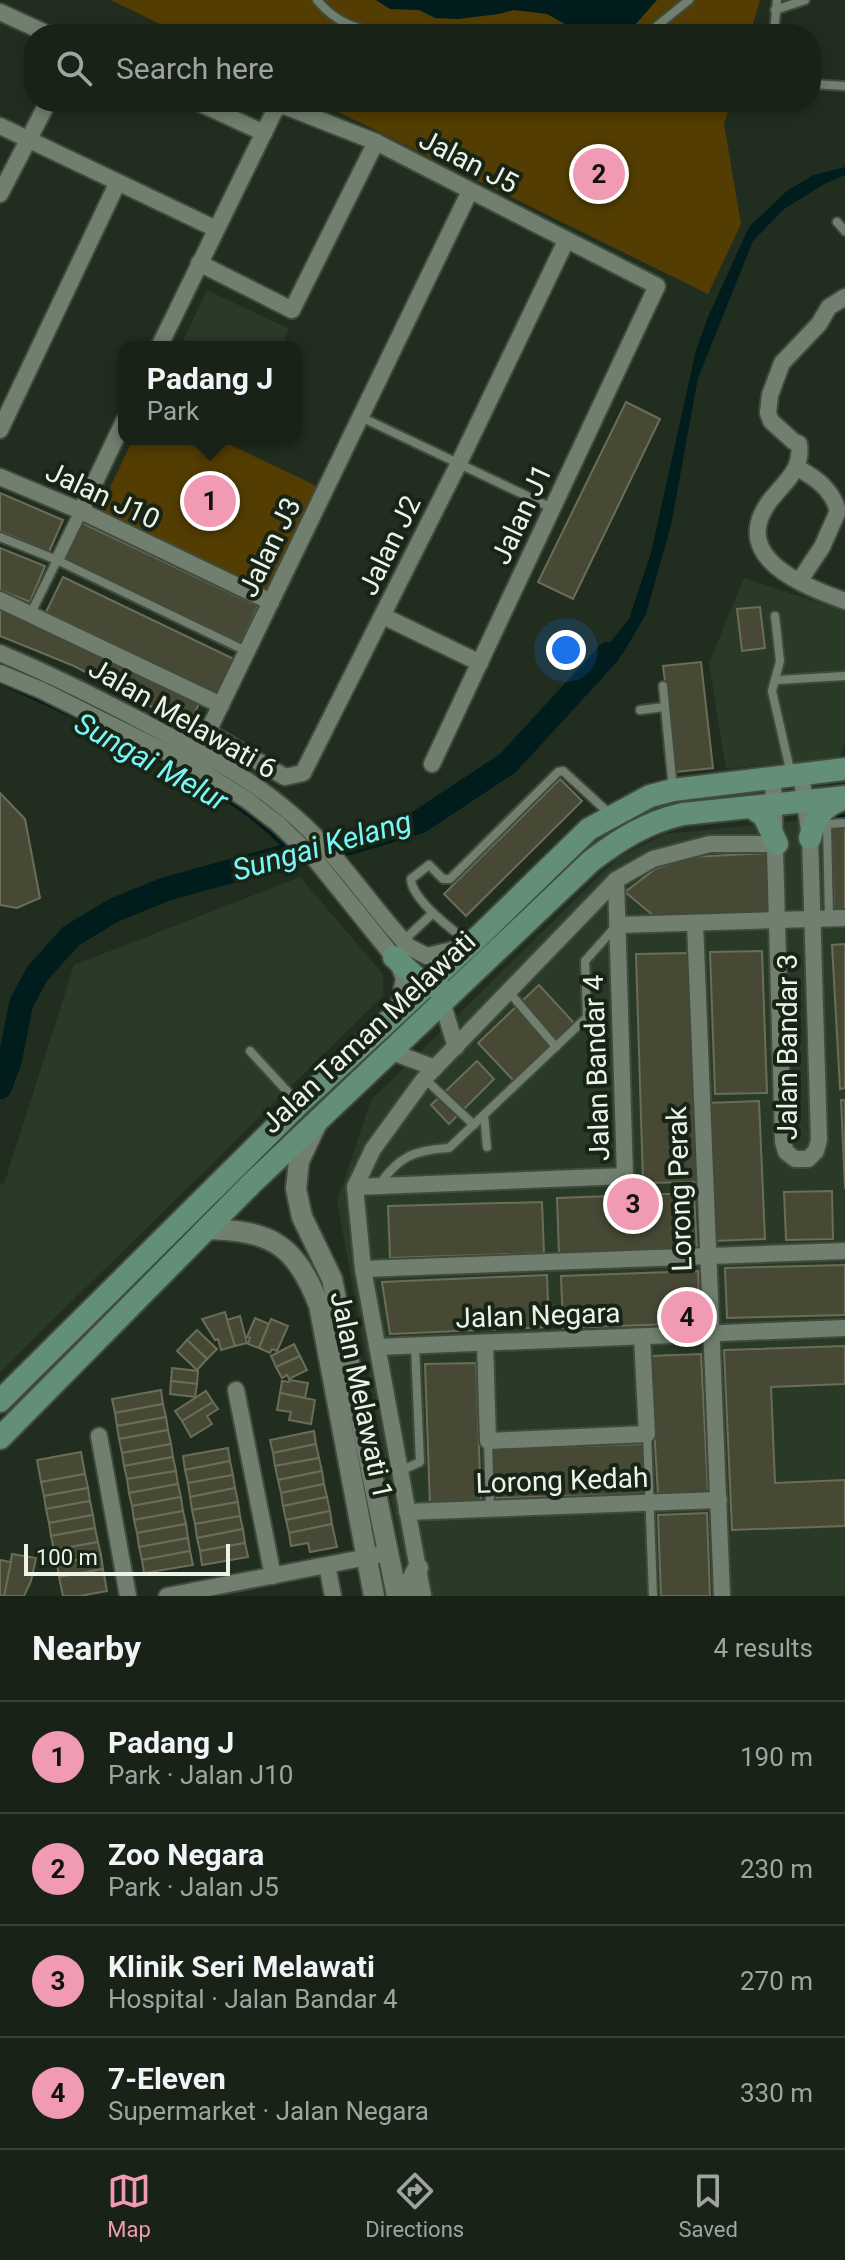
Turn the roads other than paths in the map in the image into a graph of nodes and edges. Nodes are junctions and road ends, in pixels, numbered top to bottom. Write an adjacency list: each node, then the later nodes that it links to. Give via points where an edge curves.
1 (317, 0): 7 (lane)
2 (689, 0): 8 (lane)
3 (805, 0): 4 (lane)
4 (776, 5)
5 (0, 12): 6 (street)
6 (26, 24)
7 (348, 24)
8 (659, 24)
9 (821, 85): 10 (lane)
10 (845, 86)
11 (43, 112): 17 (street)
12 (219, 112): 16 (street)
13 (274, 112): 16 (street, Jalan J5)
14 (300, 112): 18 (street, Jalan J5)
15 (0, 126): 17 (street)
16 (264, 133): 23 (street, Jalan J5)
17 (28, 140): 19 (street); 21 (street)
18 (376, 142): 20 (street, Jalan J5); 26 (street, via 292,310)
19 (117, 184): 23 (street); 31 (street)
20 (470, 191): 25 (street, Jalan J5); 30 (street, Jalan J3)
21 (0, 194)
22 (837, 222): 24 (lane)
23 (216, 229): 26 (street, Jalan J5)
24 (845, 231)
25 (566, 241): 27 (street, Jalan J5); 33 (street, Jalan J2)
26 (199, 263): 29 (street, Jalan J5)
27 (657, 286): 37 (street, Jalan J1)
28 (845, 297): 34 (street, via 829,307 782,363 770,395 771,421 799,444)
29 (162, 341)
30 (361, 417): 33 (lane); 44 (street, Jalan J3)
31 (0, 430)
32 (118, 434): 38 (street)
33 (459, 463): 37 (lane); 46 (street, Jalan J2)
34 (797, 468): 36 (street); 41 (street, via 768,504 758,546 767,560)
35 (0, 477): 38 (street, Jalan J10)
36 (842, 507): 41 (street)
37 (552, 509): 50 (street, Jalan J1)
38 (81, 511): 40 (street); 44 (street, Jalan J10)
39 (0, 537): 40 (lane)
40 (57, 560): 45 (lane); 48 (lane)
41 (800, 580): 43 (street)
42 (0, 600): 45 (street)
43 (845, 601)
44 (271, 602): 48 (street, Jalan J3)
45 (31, 613): 55 (street)
46 (383, 616): 50 (street); 58 (street, Jalan J2, via 303,773 285,777)
47 (775, 616): 53 (lane)
48 (247, 652): 55 (street, Jalan J3)
49 (0, 653): 59 (street, Jalan Melawati 6, via 65,680)
50 (480, 663): 60 (street, Jalan J1)
51 (0, 673): 69 (street, Jalan Melawati 6, via 192,765)
52 (845, 676): 53 (lane)
53 (777, 680): 62 (lane, via 772,691)
54 (663, 686): 56 (lane)
55 (221, 705): 58 (street, Jalan J3)
56 (665, 707): 57 (lane); 63 (lane)
57 (640, 710)
58 (208, 732): 59 (street, Jalan J3)
59 (198, 752): 69 (street, Jalan Melawati 6, via 243,778)
60 (432, 764)
61 (845, 769): 62 (main road, Jalan Taman Melawati)
62 (788, 775): 63 (main road, Jalan Taman Melawati); 65 (street, Jalan Bandar 3); 66 (street, Jalan Bandar 3)
63 (673, 790): 68 (main road, Jalan Taman Melawati)
64 (845, 797): 65 (main road, Jalan Taman Melawati); 71 (main road, via 814,819)
65 (804, 801): 66 (main road, Jalan Taman Melawati); 71 (street, Jalan Bandar 3)
66 (775, 804): 67 (main road, Jalan Taman Melawati); 72 (street, Jalan Bandar 3)
67 (751, 807): 72 (main road, via 764,816); 82 (main road, Jalan Taman Melawati, via 671,816 625,835 461,986)
68 (612, 815): 74 (lane, via 558,772 450,879 428,865 411,879); 79 (main road, Jalan Taman Melawati, via 589,829)
69 (283, 816): 80 (street, Jalan Melawati 6, via 351,903); 80 (street, Jalan Melawati 6, via 327,848 363,891)
70 (845, 823): 75 (lane, via 827,824)
71 (810, 838): 75 (street, Jalan Bandar 3)
72 (777, 844): 73 (street, via 710,844 653,859); 76 (street, Jalan Bandar 3)
73 (616, 880): 78 (street, Jalan Bandar 4); 81 (street)
74 (433, 913): 79 (lane); 80 (lane)
75 (829, 919): 76 (street); 76 (street, Jalan Bandar 3, via 819,1140 808,1159 795,1159 783,1142)
76 (776, 920): 77 (street)
77 (695, 923): 78 (street); 98 (street, Lorong Perak)
78 (618, 925): 85 (lane, via 585,961 587,1017); 94 (street, Jalan Bandar 4, via 625,1176)
79 (471, 944): 80 (street, via 427,956 409,947); 82 (main road, Jalan Taman Melawati)
80 (399, 949): 82 (main road); 83 (street, Jalan Melawati 6, via 404,978)
81 (509, 992): 84 (street); 85 (lane)
82 (434, 994): 83 (main road, Jalan Taman Melawati); 84 (street); 87 (main road, Jalan Taman Melawati)
83 (398, 1012): 89 (main road, Jalan Taman Melawati)
84 (456, 1047): 88 (street)
85 (556, 1047): 90 (lane)
86 (250, 1051): 89 (lane)
87 (392, 1052): 88 (street); 91 (main road, Jalan Taman Melawati)
88 (430, 1073): 92 (lane); 95 (street, via 373,1149)
89 (299, 1104): 107 (main road, Jalan Taman Melawati)
90 (484, 1115): 92 (lane); 93 (lane)
91 (320, 1118): 96 (main road, Jalan Taman Melawati); 117 (street, Jalan Melawati 1, via 299,1161 296,1189 302,1217 332,1279)
92 (474, 1125): 94 (lane, via 449,1148 421,1150 399,1161)
93 (487, 1147)
94 (379, 1186): 95 (street, Jalan Bandar 4)
95 (355, 1187): 99 (street)
96 (206, 1229): 110 (main road, Jalan Taman Melawati); 118 (street, Jalan Melawati 1, via 263,1235 298,1263 311,1283)
97 (845, 1251): 98 (street)
98 (708, 1256): 99 (street); 101 (street, Lorong Perak)
99 (363, 1269): 105 (street)
100 (845, 1328): 101 (street, Jalan Negara)
101 (711, 1334): 102 (street, Jalan Negara); 113 (street, Lorong Perak)
102 (642, 1337): 103 (street, Jalan Negara); 108 (street)
103 (485, 1343): 104 (street, Jalan Negara); 111 (street)
104 (415, 1346): 105 (street, Jalan Negara); 112 (lane, via 420,1462)
105 (377, 1347): 112 (street)
106 (236, 1390): 121 (street)
107 (0, 1401)
108 (647, 1434): 111 (street); 114 (lane)
109 (99, 1436): 123 (street)
110 (0, 1438)
111 (488, 1441): 115 (lane)
112 (399, 1472): 116 (street)
113 (719, 1500): 114 (street, Lorong Kedah); 131 (street, Lorong Perak)
114 (651, 1503): 115 (street, Lorong Kedah); 130 (lane)
115 (490, 1509): 116 (street, Lorong Kedah)
116 (407, 1512): 120 (street)
117 (388, 1553): 118 (street); 127 (street, Jalan Melawati 1)
118 (366, 1557): 119 (street); 126 (street, Jalan Melawati 1)
119 (327, 1565): 121 (street); 125 (street)
120 (418, 1568): 128 (street); 129 (street)
121 (273, 1576): 122 (street)
122 (197, 1593): 124 (street)
123 (128, 1596)
124 (167, 1596)
125 (333, 1596)
126 (374, 1596)
127 (397, 1596)
128 (403, 1596)
129 (423, 1596)
130 (653, 1596)
131 (722, 1596)

